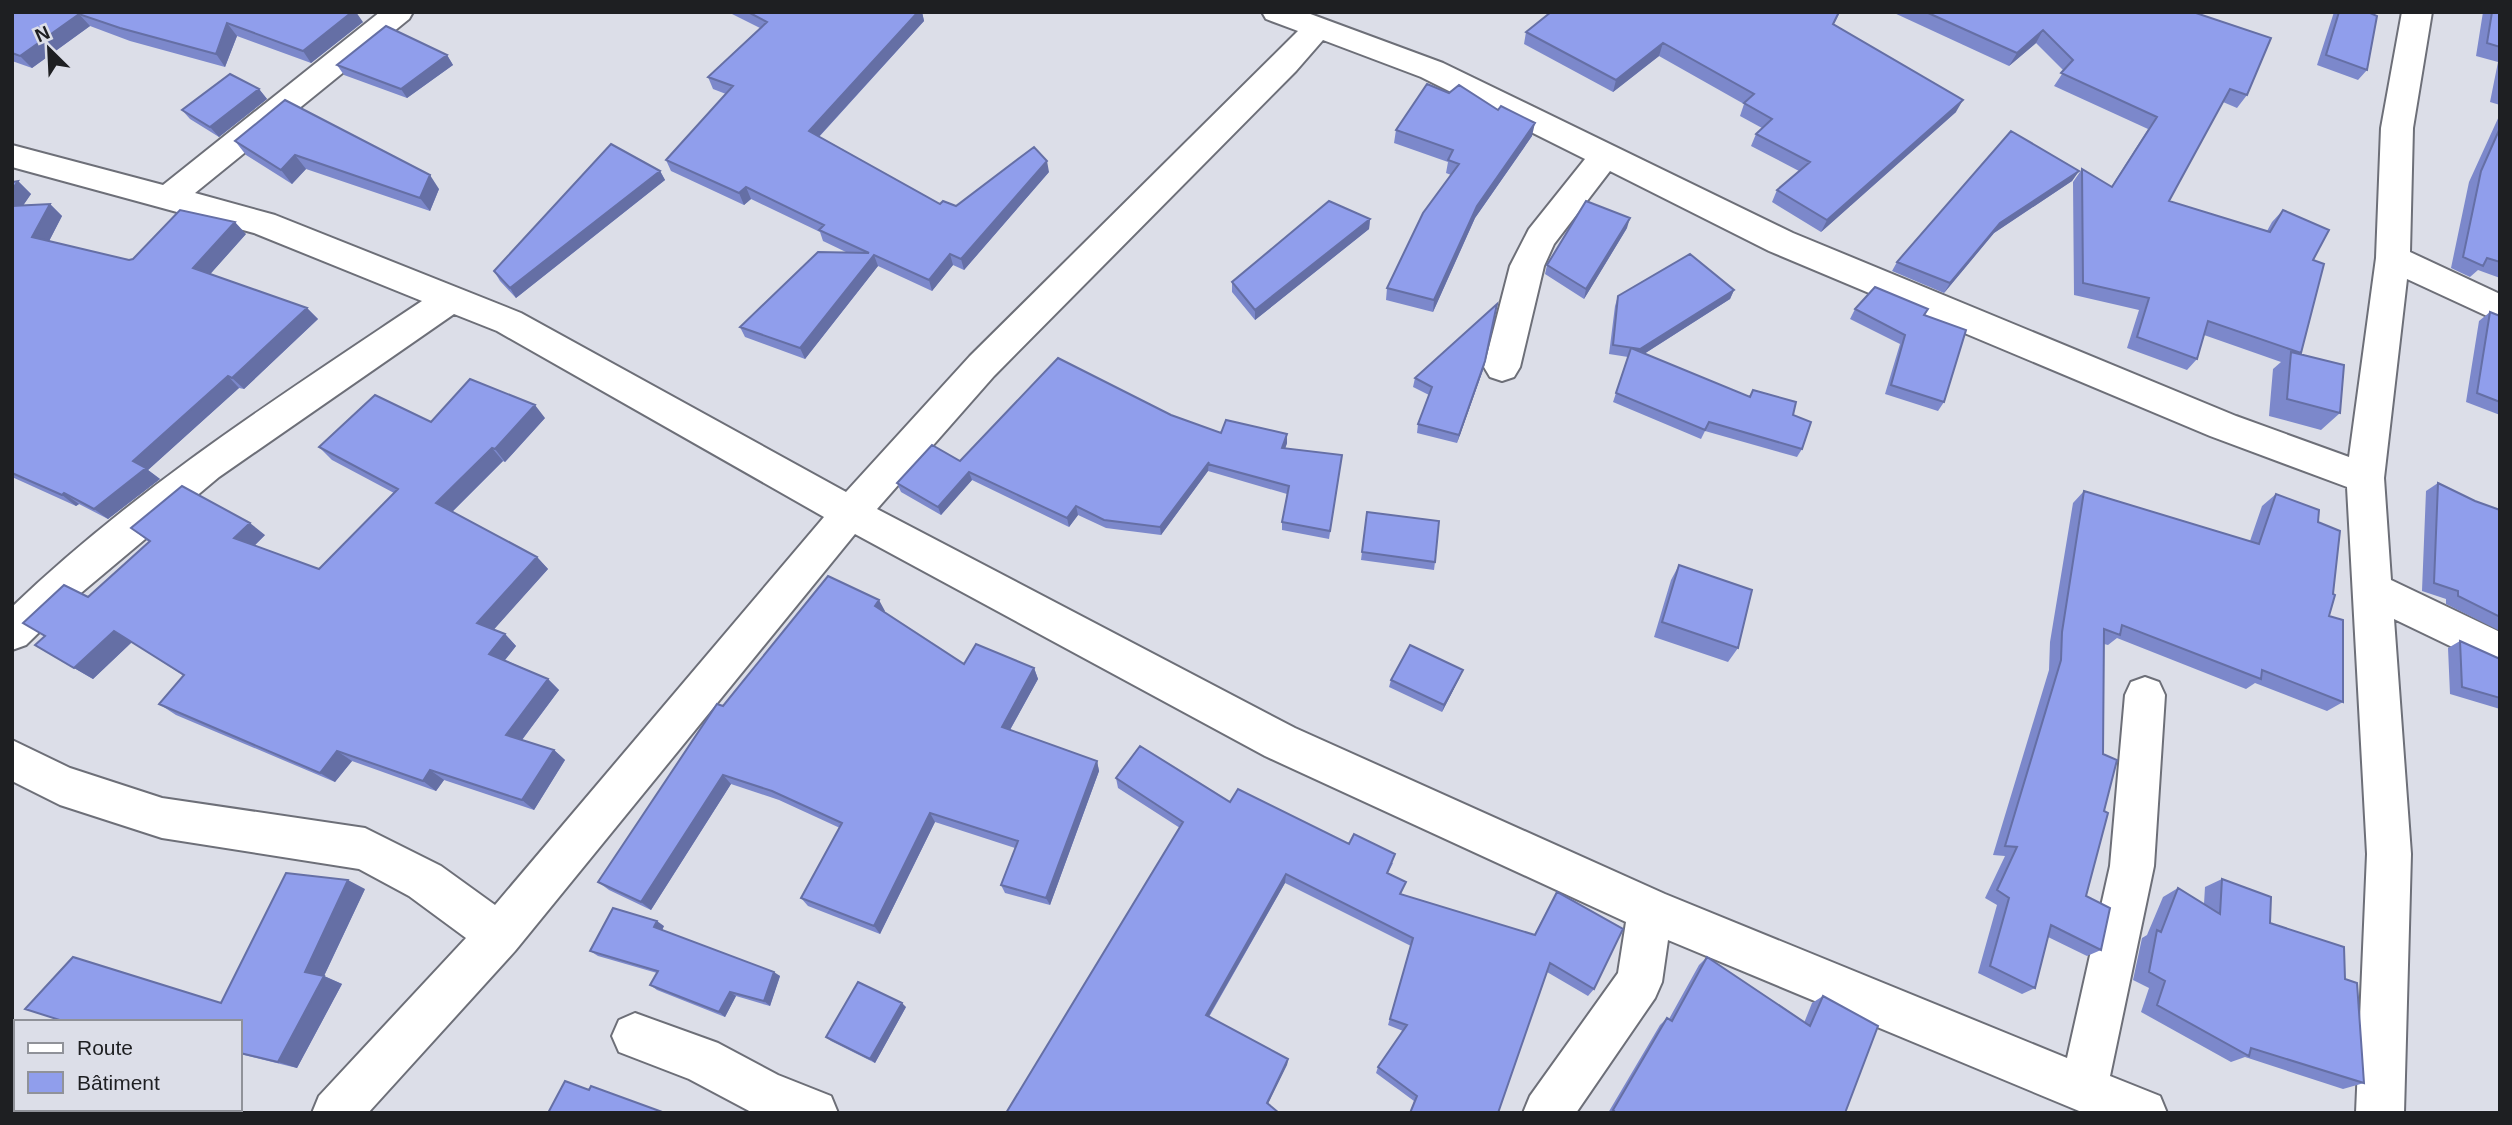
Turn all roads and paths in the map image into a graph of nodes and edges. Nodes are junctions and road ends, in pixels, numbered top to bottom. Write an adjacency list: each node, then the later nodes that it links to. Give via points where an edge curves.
1 (399, 12): 7 (street)
2 (1276, 12): 4 (street)
3 (2417, 12): 8 (street, via 2397,128)
4 (1317, 28): 6 (street, via 1432,71); 13 (street, via 982,366)
5 (12, 156): 7 (street)
6 (1605, 156): 11 (street, via 1541,238 1527,266); 12 (street, via 1781,242 2223,426)
7 (167, 199): 9 (street, via 263,223)
8 (2393, 258): 10 (street); 12 (street)
9 (451, 298): 13 (street, via 509,322); 15 (street, via 206,466 55,591)
10 (2500, 309)
11 (1502, 367)
12 (2365, 478): 14 (street)
13 (850, 513): 19 (street, via 1280,742); 20 (street)
14 (2371, 589): 16 (street); 27 (street, via 2389,855)
15 (12, 633)
16 (2500, 652)
17 (2145, 695): 22 (street, via 2132,866)
18 (12, 759): 20 (street, via 60,785 162,818 365,849 425,881)
19 (1650, 910): 22 (street); 25 (street, via 1639,982)
20 (499, 934): 23 (street)
21 (635, 1036): 24 (street, via 701,1060 765,1094)
22 (2084, 1089): 26 (street)
23 (336, 1113)
24 (814, 1113)
25 (1547, 1113)
26 (2143, 1113)
27 (2380, 1113)

